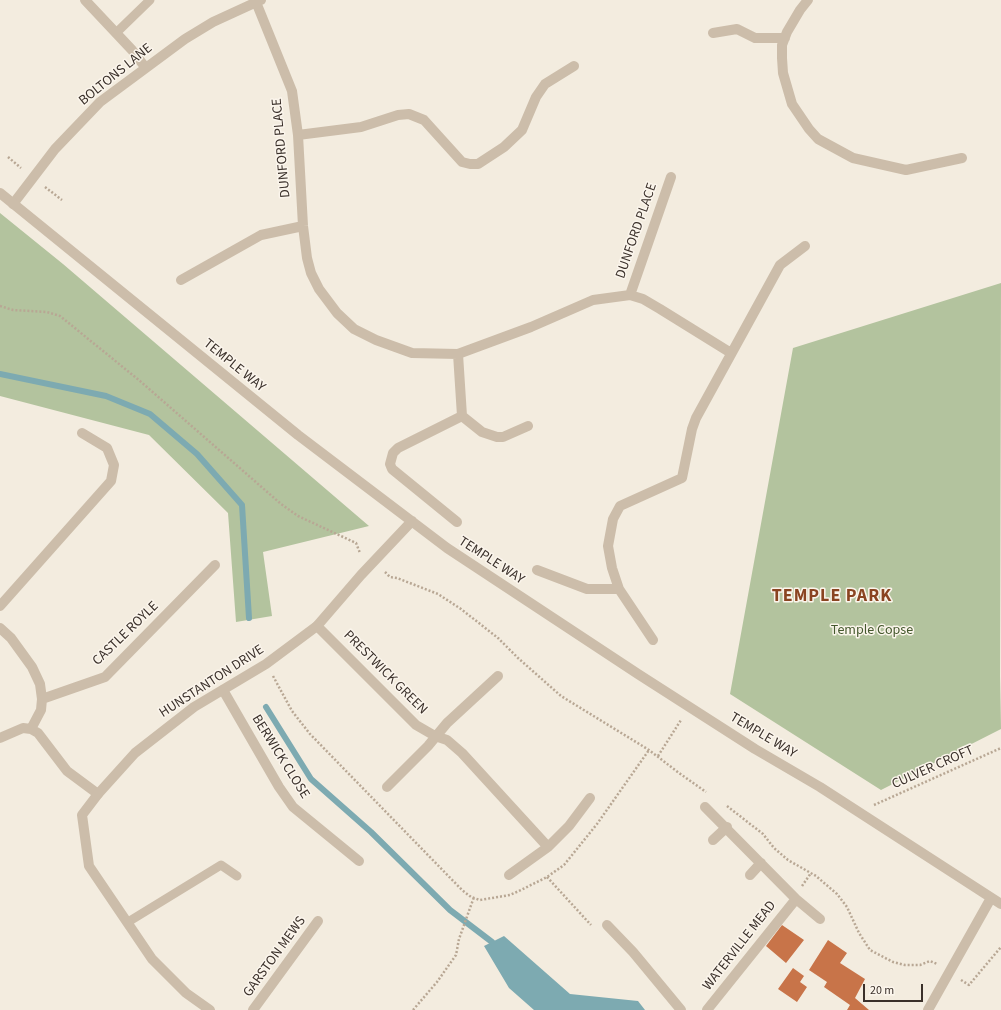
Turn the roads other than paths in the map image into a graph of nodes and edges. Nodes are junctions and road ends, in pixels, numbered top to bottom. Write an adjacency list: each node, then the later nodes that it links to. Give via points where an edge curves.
1 (85, 0): 5 (street)
2 (150, 0): 5 (lane)
3 (808, 0): 7 (street)
4 (259, 1): 9 (street, BOLTONS LANE, via 213,22); 10 (street, DUNFORD PLACE, via 292,91)
5 (116, 33): 9 (street)
6 (713, 33): 7 (street, via 737,30 755,38)
7 (785, 38): 11 (street, via 782,58 786,87 792,104 818,139 853,158 906,170)
8 (574, 66): 10 (street, via 545,84 536,97 522,130 504,147 478,164 462,162 424,120 409,114 361,126)
9 (145, 67): 14 (street, BOLTONS LANE, via 100,102 60,144)
10 (298, 135): 15 (street, DUNFORD PLACE)
11 (962, 158)
12 (671, 177): 18 (street, DUNFORD PLACE)
13 (0, 193): 14 (street, TEMPLE WAY)
14 (13, 204): 24 (street, TEMPLE WAY, via 298,435)
15 (303, 226): 17 (street, via 260,235); 20 (street, DUNFORD PLACE, via 311,273 319,289 337,313 354,329 412,353)
16 (805, 246): 19 (street, via 780,265)
17 (181, 280)
18 (630, 295): 19 (street, DUNFORD PLACE, via 643,299); 20 (street, DUNFORD PLACE, via 593,300 531,327)
19 (731, 353): 28 (street, via 693,423 682,478 620,506 613,519 608,546)
20 (458, 354): 21 (street)
21 (462, 416): 22 (street, via 482,432 497,437 503,437); 25 (street, via 398,448 393,453 390,464 392,469)
22 (528, 426)
23 (82, 433): 29 (street, via 107,448 114,465 111,481)
24 (412, 521): 30 (street, HUNSTANTON DRIVE); 52 (street, TEMPLE WAY, via 447,548 638,674 754,749 820,787)
25 (457, 522)
26 (215, 565): 35 (street, CASTLE ROYLE, via 105,677)
27 (536, 570): 28 (street, via 587,589)
28 (619, 589): 32 (street)
29 (0, 606)
30 (317, 626): 34 (street, HUNSTANTON DRIVE, via 266,664); 37 (street, PRESTWICK GREEN, via 416,725)
31 (0, 628): 35 (street, via 11,638 32,667 40,684)
32 (653, 640)
33 (498, 676): 37 (street)
34 (223, 690): 40 (street, HUNSTANTON DRIVE, via 194,707 135,753); 46 (street, BERWICK CLOSE, via 293,808)
35 (42, 699): 36 (street, via 41,710)
36 (31, 729): 38 (street, via 23,728); 40 (street, via 38,734 67,771)
37 (435, 736): 39 (street); 45 (street, PRESTWICK GREEN, via 447,740 462,753)
38 (0, 738)
39 (387, 787)
40 (98, 794): 56 (street, HUNSTANTON DRIVE, via 82,815 89,866)
41 (590, 798): 45 (street, via 569,826)
42 (705, 807): 43 (street, WATERVILLE MEAD)
43 (726, 827): 44 (street); 47 (street, WATERVILLE MEAD)
44 (713, 840)
45 (548, 847): 48 (street)
46 (359, 861)
47 (761, 863): 49 (street); 51 (street, WATERVILLE MEAD)
48 (509, 875)
49 (750, 875)
50 (237, 876): 56 (lane, via 221,865)
51 (796, 898): 54 (street, WATERVILLE MEAD); 61 (street, WATERVILLE MEAD)
52 (991, 898): 53 (street, TEMPLE WAY); 62 (street)
53 (1001, 904)
54 (820, 919)
55 (318, 921): 59 (street, GARSTON MEWS)
56 (128, 922): 58 (street, HUNSTANTON DRIVE, via 152,959 186,993)
57 (607, 925): 60 (street)
58 (210, 1010)
59 (254, 1010)
60 (681, 1010)
61 (707, 1010)
62 (928, 1010)

